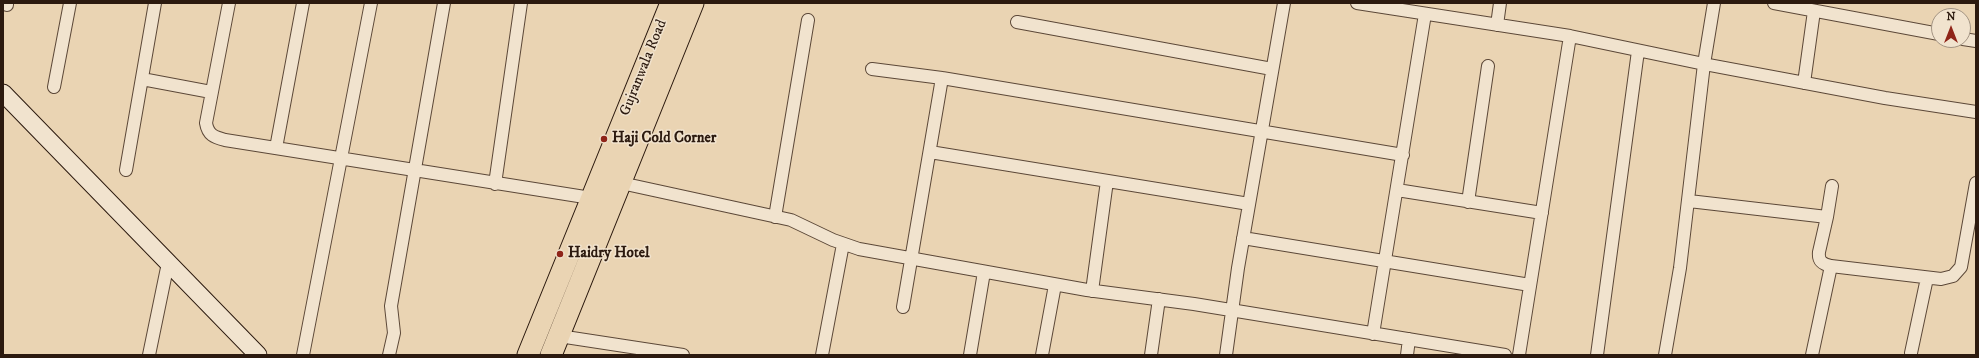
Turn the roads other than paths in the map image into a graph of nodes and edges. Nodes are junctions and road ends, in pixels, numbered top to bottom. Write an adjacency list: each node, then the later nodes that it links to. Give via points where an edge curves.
1 (70, 3): 30 (street)
2 (155, 3): 28 (street)
3 (229, 3): 31 (street)
4 (303, 3): 35 (street)
5 (371, 3): 38 (street)
6 (444, 3): 40 (street)
7 (521, 3): 44 (street)
8 (671, 3): 47 (highway, Gujranwala Road)
9 (693, 3): 42 (highway, Gujranwala Road)
10 (1284, 3): 26 (street)
11 (1357, 3): 16 (street)
12 (1500, 3): 19 (street)
13 (1714, 3): 23 (street)
14 (1774, 3): 15 (street)
15 (1814, 11): 20 (street); 29 (street)
16 (1425, 14): 19 (street); 37 (street)
17 (808, 20): 52 (street)
18 (1018, 22): 26 (street)
19 (1497, 25): 21 (street)
20 (1931, 33)
21 (1570, 36): 22 (street); 51 (street)
22 (1638, 50): 23 (street); 86 (street)
23 (1704, 64): 29 (street); 48 (street)
24 (1488, 66): 49 (street)
25 (872, 69): 27 (street)
26 (1272, 69): 34 (street)
27 (942, 78): 34 (street); 36 (street)
28 (142, 79): 31 (street); 39 (street)
29 (1804, 83): 33 (street)
30 (54, 87)
31 (211, 92): 35 (street, via 206,123 211,135 225,140)
32 (4, 97): 58 (main road)
33 (1976, 112)
34 (1261, 131): 37 (street); 50 (street)
35 (276, 148): 38 (street)
36 (930, 152): 41 (street); 56 (street)
37 (1403, 154): 46 (street)
38 (342, 157): 40 (street); 74 (street)
39 (126, 170)
40 (415, 171): 44 (street); 75 (street, via 391,306 394,333)
41 (1107, 181): 50 (street); 64 (street)
42 (621, 183): 52 (street); 70 (highway, Gujranwala Road)
43 (1976, 183): 61 (street, via 1961,267 1956,274 1948,277)
44 (495, 184): 47 (street)
45 (1832, 186): 53 (street)
46 (1398, 190): 49 (street); 57 (street)
47 (591, 198): 76 (highway, Gujranwala Road)
48 (1689, 201): 53 (street); 87 (street)
49 (1468, 202): 51 (street)
50 (1249, 204): 54 (street)
51 (1542, 213): 63 (street)
52 (776, 217): 55 (street, via 791,220)
53 (1828, 217): 59 (street, via 1818,257)
54 (1243, 238): 57 (street); 67 (street)
55 (843, 244): 56 (street); 78 (street)
56 (911, 258): 60 (street); 66 (street)
57 (1386, 261): 63 (street); 68 (street)
58 (168, 263): 72 (street); 73 (main road)
59 (1830, 266): 61 (street); 88 (street)
60 (984, 272): 62 (street); 79 (street)
61 (1927, 278): 71 (street)
62 (1055, 285): 64 (street); 80 (street)
63 (1530, 285): 85 (street)
64 (1092, 291): 65 (street)
65 (1159, 299): 67 (street); 81 (street)
66 (903, 307)
67 (1232, 310): 68 (street); 82 (street)
68 (1373, 334): 69 (street)
69 (1409, 339): 83 (street); 84 (street)
70 (555, 346): 77 (street)
71 (1912, 353)
72 (149, 355)
73 (258, 355)
74 (303, 355)
75 (389, 355)
76 (528, 355)
77 (683, 355)
78 (822, 355)
79 (970, 355)
80 (1042, 355)
81 (1151, 355)
82 (1226, 355)
83 (1406, 355)
84 (1505, 355)
85 (1519, 355)
86 (1597, 355)
87 (1665, 355)
88 (1812, 355)

